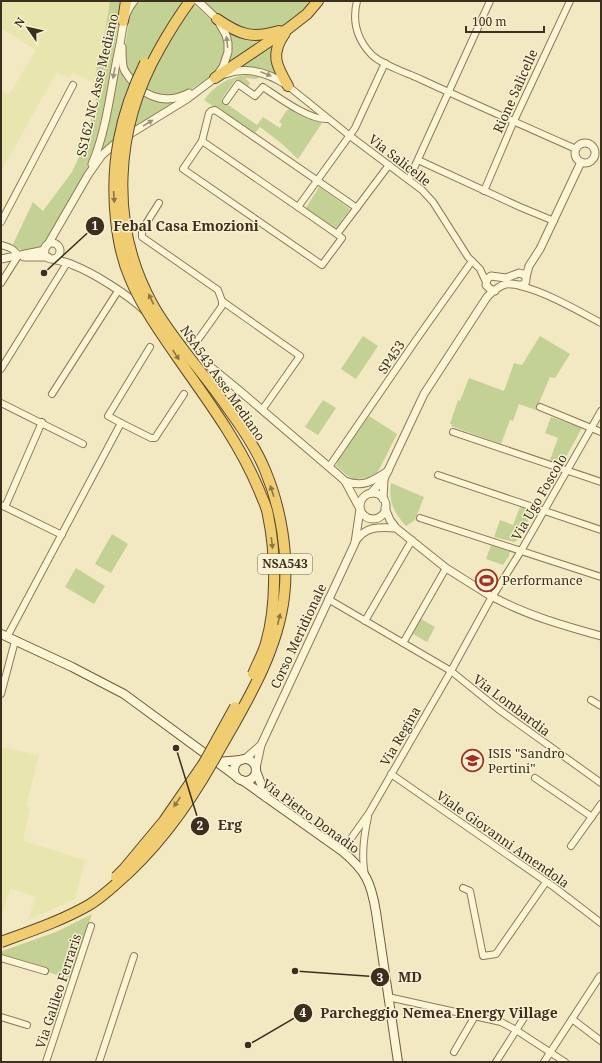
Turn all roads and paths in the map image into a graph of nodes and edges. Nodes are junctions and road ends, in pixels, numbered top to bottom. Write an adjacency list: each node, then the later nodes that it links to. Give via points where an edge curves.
1 (126, 1): 11 (highway)
2 (134, 1): 11 (street, SS162 NC Asse Mediano)
3 (182, 1): 131 (highway, NSA543 Asse Mediano / NSA543, one-way to 131, bridge, via 139,74 120,131 114,185 118,232 129,277 141,302 219,417 249,467 268,514 274,561 272,606 266,643 253,676 204,763 164,821 124,869 95,896 51,921)
4 (190, 1): 132 (highway, NSA543 Asse Mediano / NSA543, one-way to 4, bridge, via 53,924 103,896 132,870 167,830 209,768 258,680 276,634 284,598 283,533 265,470 228,408 154,307 134,261 125,222 122,157 134,108 159,50)
5 (198, 1): 10 (street, SS162 NC Asse Mediano)
6 (318, 1): 12 (highway, via 307,14)
7 (357, 1): 14 (street, via 354,16 359,37 372,55)
8 (490, 1): 19 (street)
9 (570, 1): 22 (street, Rione Salicelle)
10 (217, 19): 12 (highway, via 235,31 252,36); 15 (street, SS162 NC Asse Mediano, one-way to 10, via 224,67 228,52 226,35)
11 (123, 21): 13 (street, SS162 NC Asse Mediano)
12 (289, 28): 15 (highway); 17 (highway, via 278,45 276,61)
13 (121, 37): 18 (street, via 123,67 128,77 148,95 170,99 182,97); 31 (street, SS162 NC Asse Mediano, one-way to 31, via 97,154)
14 (385, 63): 19 (street); 23 (street)
15 (215, 78): 17 (street, one-way to 17, via 242,70 255,71 274,77); 18 (street, SS162 NC Asse Mediano)
16 (73, 84): 40 (street)
17 (288, 86): 21 (street, Via Salicelle)
18 (202, 87): 31 (street, SS162 NC Asse Mediano, one-way to 18, via 102,155 117,142)
19 (448, 92): 22 (street); 27 (street)
20 (226, 101): 21 (street, via 238,84 255,96 263,87 300,111 323,120)
21 (328, 119): 23 (street, Via Salicelle)
22 (514, 122): 25 (street); 34 (street, Rione Salicelle)
23 (350, 136): 30 (street, Via Salicelle); 33 (street)
24 (202, 141): 33 (street, via 209,113 216,110); 36 (street); 41 (street, via 183,169 322,265 342,238)
25 (576, 149): 26 (street, via 581,144 587,144 593,148); 29 (street, via 575,155)
26 (594, 157): 28 (street); 29 (street, via 590,162)
27 (418, 160): 32 (street); 34 (street)
28 (601, 160)
29 (581, 162): 39 (street)
30 (389, 165): 32 (street, Via Salicelle); 37 (street)
31 (88, 175): 38 (street, SS162 NC Asse Mediano)
32 (409, 179): 48 (street, Via Salicelle, via 434,202)
33 (316, 181): 36 (street); 37 (street)
34 (484, 191): 39 (street)
35 (159, 203): 61 (street, via 142,230 142,237 218,290)
36 (298, 207): 41 (street)
37 (356, 208): 41 (street)
38 (64, 215): 43 (street, SS162 NC Asse Mediano, via 58,229); 44 (street, SS162 NC Asse Mediano)
39 (554, 220): 50 (street)
40 (1, 222)
41 (337, 234)
42 (1, 245): 45 (street, via 13,249)
43 (58, 247): 44 (street, via 51,243); 46 (street, via 57,257); 49 (street)
44 (46, 248): 45 (street); 46 (street, via 46,254)
45 (18, 256): 46 (street); 47 (street); 55 (street)
46 (50, 258): 49 (street)
47 (1, 260)
48 (472, 261): 51 (street, Via Salicelle); 79 (street, SP453)
49 (67, 263): 59 (street, via 84,270); 66 (street)
50 (529, 266): 52 (street); 54 (street)
51 (480, 269): 53 (street, Via Salicelle); 56 (street, Via Salicelle)
52 (516, 273): 53 (street, via 506,278); 54 (street, via 521,273)
53 (494, 276): 56 (street, via 487,279)
54 (526, 278): 57 (street); 60 (street)
55 (1, 283)
56 (486, 284): 58 (street); 62 (street)
57 (520, 286): 58 (street, via 508,284); 60 (street)
58 (495, 290): 62 (street)
59 (118, 291): 65 (street, via 142,308); 67 (street)
60 (537, 291): 63 (street)
61 (222, 301): 65 (street, via 222,306); 71 (street, via 300,356)
62 (484, 302): 81 (street, via 424,394)
63 (601, 323)
64 (150, 347): 74 (street, via 108,416)
65 (190, 351): 71 (street)
66 (1, 369)
67 (52, 394)
68 (184, 394): 74 (street, via 155,438 150,438)
69 (1, 403): 73 (street)
70 (540, 407): 75 (street)
71 (262, 410): 79 (street)
72 (601, 411): 75 (street, Via Ugo Foscolo)
73 (42, 422): 78 (street); 88 (street)
74 (122, 423): 96 (street)
75 (591, 428): 77 (street); 80 (street, Via Ugo Foscolo)
76 (453, 432): 80 (street)
77 (601, 432)
78 (83, 444)
79 (329, 467): 84 (street)
80 (567, 470): 85 (street); 91 (street, Via Ugo Foscolo)
81 (388, 471): 83 (street); 84 (street, via 374,481 366,483 351,484)
82 (438, 475): 91 (street)
83 (384, 480): 86 (street); 87 (street)
84 (345, 481): 90 (street)
85 (601, 482)
86 (371, 493): 87 (street, via 378,494); 90 (street, via 364,496)
87 (383, 499): 89 (street)
88 (3, 506): 96 (street)
89 (386, 508): 93 (street, via 381,516); 94 (street)
90 (360, 509): 93 (street, via 365,517); 97 (street)
91 (544, 511): 95 (street); 99 (street, Via Ugo Foscolo)
92 (420, 518): 99 (street)
93 (371, 519): 97 (street, via 362,527)
94 (396, 528): 97 (street, via 373,528); 98 (street)
95 (601, 530)
96 (62, 535): 106 (street)
97 (355, 540): 103 (street, Corso Meridionale)
98 (412, 540): 100 (street); 104 (street)
99 (521, 551): 101 (street); 102 (street, Via Ugo Foscolo)
100 (446, 568): 102 (street); 107 (street)
101 (601, 577)
102 (492, 597): 105 (street, via 535,616); 108 (street)
103 (328, 599): 104 (street, Via Lombardia); 112 (street, Corso Meridionale)
104 (365, 621): 107 (street, Via Lombardia)
105 (601, 636)
106 (8, 637): 109 (street); 114 (main road, Via Pietro Donadio, via 124,694)
107 (403, 643): 108 (street, Via Lombardia)
108 (451, 670): 116 (street, Via Regina); 119 (street, Via Lombardia, via 498,709)
109 (1, 694)
110 (591, 700): 111 (street)
111 (601, 706)
112 (261, 745): 113 (street); 115 (street)
113 (243, 760): 114 (main road); 115 (main road, via 252,762); 117 (main road, via 235,768)
114 (217, 762): 117 (main road, Via Pietro Donadio)
115 (256, 770): 117 (main road, via 251,779); 120 (main road)
116 (391, 774): 122 (street, Via Regina); 127 (street, Viale Giovanni Amendola)
117 (240, 778): 120 (main road, Via Pietro Donadio)
118 (534, 778): 123 (street)
119 (601, 783)
120 (267, 798): 125 (main road, Via Pietro Donadio)
121 (601, 804): 123 (street)
122 (369, 813): 125 (street, Via Regina); 126 (street, Via Regina, via 365,830)
123 (592, 817): 124 (street)
124 (571, 846)
125 (342, 851): 126 (main road, Via Pietro Donadio, via 356,862)
126 (365, 875): 137 (main road, Via Pietro Donadio, via 372,890)
127 (546, 882): 128 (street, via 496,954 483,956 470,891); 129 (street, Viale Giovanni Amendola)
128 (464, 888)
129 (601, 923)
130 (91, 926): 147 (street, Via Galileo Ferraris)
131 (1, 937)
132 (1, 942)
133 (134, 956): 148 (street)
134 (1, 958): 135 (street)
135 (45, 971)
136 (600, 976): 141 (street)
137 (388, 997): 139 (street); 149 (main road, Via Pietro Donadio)
138 (529, 1010): 143 (street)
139 (475, 1016): 143 (street, via 501,1022); 145 (street)
140 (1, 1017): 142 (street)
141 (572, 1019): 144 (street); 146 (street)
142 (27, 1025)
143 (516, 1030): 146 (street); 150 (street)
144 (601, 1041)
145 (454, 1052)
146 (550, 1053): 151 (street); 152 (street)
147 (46, 1062)
148 (99, 1062)
149 (398, 1062)
150 (496, 1062)
151 (544, 1062)
152 (565, 1062)

